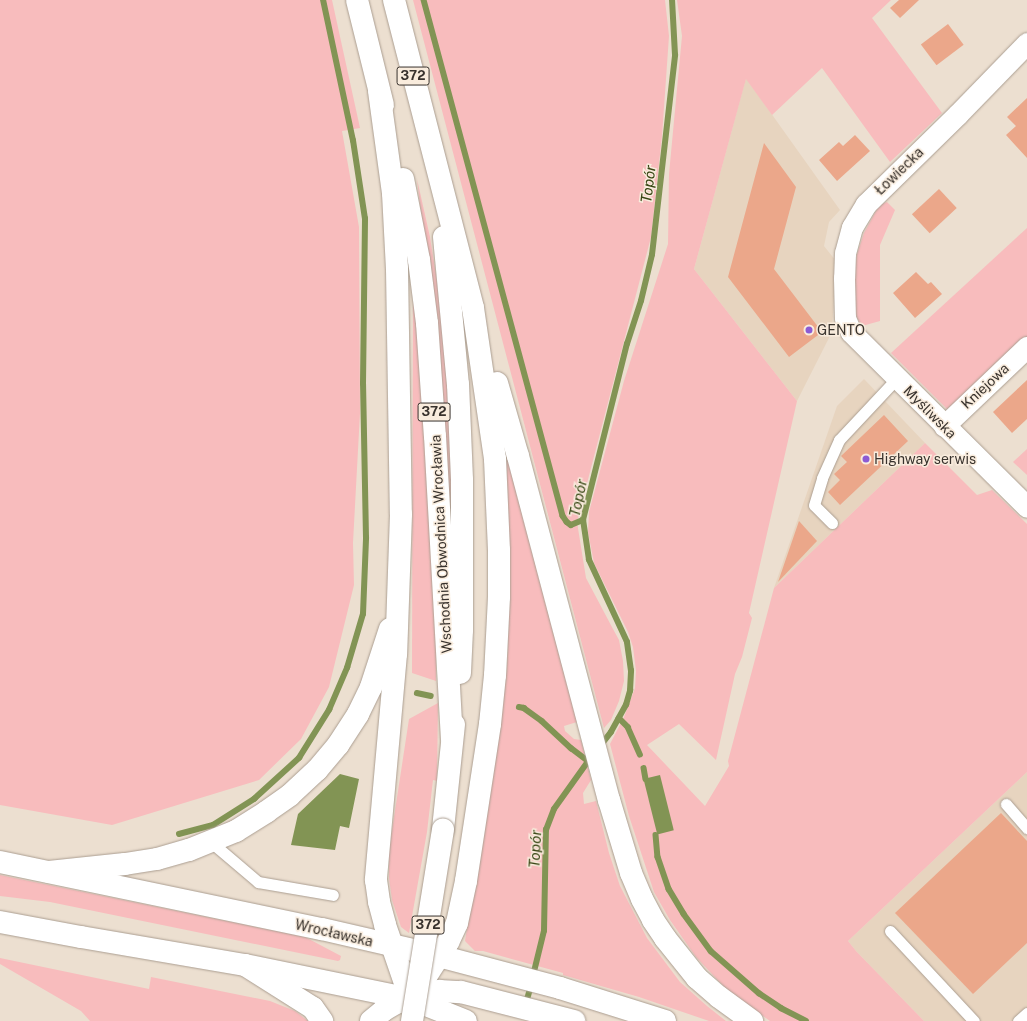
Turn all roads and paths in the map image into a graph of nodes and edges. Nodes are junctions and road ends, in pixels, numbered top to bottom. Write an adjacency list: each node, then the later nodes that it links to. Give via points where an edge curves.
1 (357, 0): 4 (main road, 372)
2 (394, 0): 5 (main road, 372)
3 (1027, 43): 7 (street, Łowiecka, via 866,204 852,227 846,253 845,318)
4 (379, 91): 13 (main road, via 393,194 397,269 400,514); 14 (main road, Wschodnia Obwodnica Wrocławia / 372, via 406,191 427,323 436,436)
5 (432, 152): 6 (main road); 14 (main road, Wschodnia Obwodnica Wrocławia / 372, via 451,299 462,480 462,630 460,676)
6 (473, 308): 24 (main road, via 495,459 499,550 498,636 490,724 466,881 457,923); 35 (main road, via 518,456 609,800 631,873 642,900 665,938 697,978)
7 (851, 332): 9 (street, Myśliwska)
8 (1027, 347): 10 (street, Kniejowa)
9 (897, 378): 10 (street, Myśliwska); 12 (lane, via 839,440 822,478 814,505)
10 (944, 426): 11 (street, Myśliwska)
11 (1027, 507)
12 (832, 523)
13 (398, 605): 17 (main road, via 371,687 358,714 338,745 317,770 290,795 236,831); 23 (main road, via 391,718 376,857 379,902)
14 (452, 739): 30 (main road, Wschodnia Obwodnica Wrocławia / 372, bridge, via 443,830)
15 (1006, 804): 16 (lane)
16 (1027, 828)
17 (212, 842): 19 (main road, via 157,859); 20 (lane, via 258,882)
18 (0, 862): 19 (main road, Wrocławska)
19 (49, 872): 23 (main road, Wrocławska)
20 (333, 895)
21 (0, 922): 25 (main road)
22 (890, 931): 36 (lane)
23 (392, 946): 24 (main road, Wrocławska); 26 (main road)
24 (439, 956): 26 (main road); 34 (main road, Wrocławska, via 560,988)
25 (245, 965): 26 (main road); 28 (main road, via 313,1008)
26 (412, 999): 29 (main road, via 384,1010); 31 (main road); 32 (main road); 33 (main road, via 439,991 454,991)
27 (1027, 1013): 37 (lane)
28 (322, 1021)
29 (371, 1021)
30 (412, 1021)
31 (418, 1021)
32 (466, 1021)
33 (574, 1021)
34 (664, 1021)
35 (752, 1021)
36 (974, 1021)
37 (1018, 1021)

